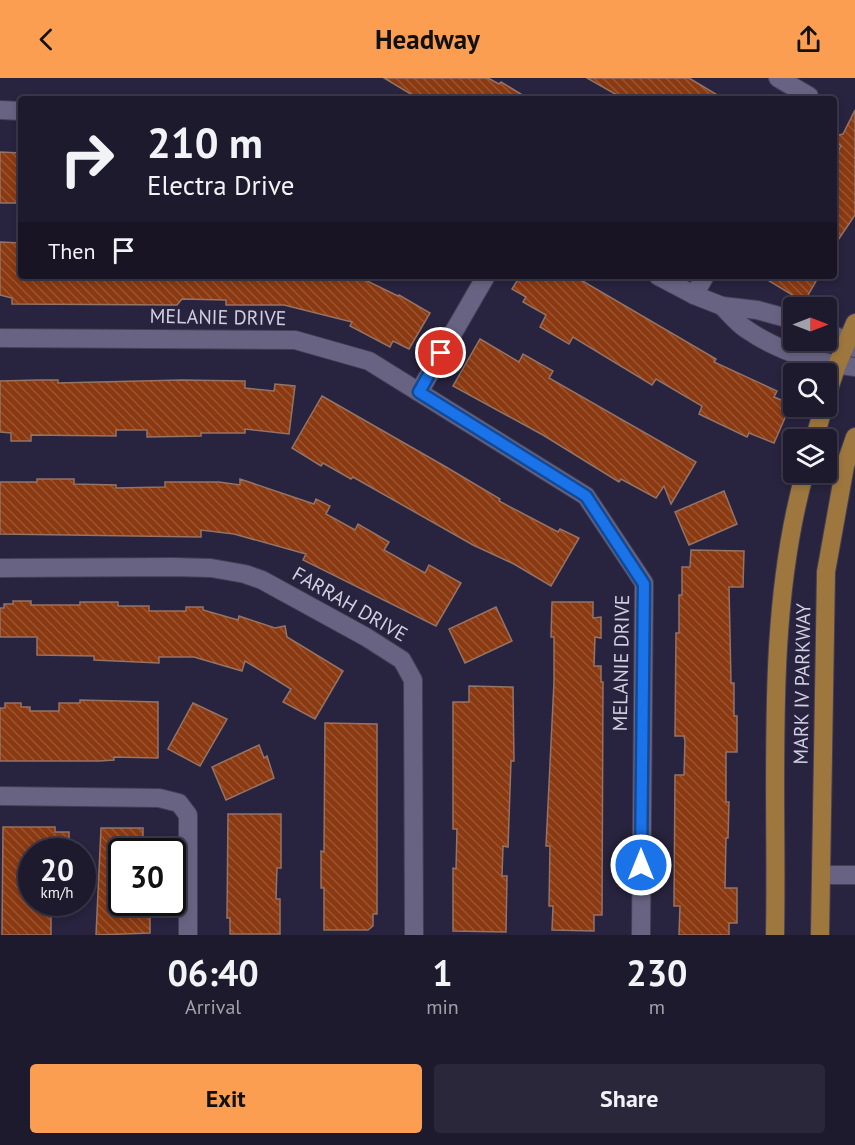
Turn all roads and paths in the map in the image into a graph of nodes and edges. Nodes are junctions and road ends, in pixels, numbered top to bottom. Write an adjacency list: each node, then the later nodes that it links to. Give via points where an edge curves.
1 (778, 78): 2 (street)
2 (809, 96)
3 (0, 110): 4 (street)
4 (18, 111)
5 (484, 279): 17 (street)
6 (664, 279): 8 (street)
7 (703, 279): 8 (street)
8 (694, 295): 9 (street)
9 (722, 306): 10 (street); 15 (street, via 744,328 769,343 825,364)
10 (783, 317)
11 (855, 323): 14 (main road)
12 (837, 337): 14 (street)
13 (0, 338): 17 (street, MELANIE DRIVE, via 296,340 369,361)
14 (851, 344): 15 (main road)
15 (846, 366): 16 (main road)
16 (837, 380)
17 (419, 392): 26 (street, MELANIE DRIVE, via 586,496 644,584)
18 (855, 436): 22 (main road, MARK IV PARKWAY, via 845,466 826,572)
19 (802, 483): 27 (main road, MARK IV PARKWAY, via 782,601 776,722)
20 (0, 568): 25 (street, FARRAH DRIVE, via 173,567 245,574 311,605 402,660 414,689)
21 (0, 796): 24 (street, via 159,798 179,803 188,815)
22 (822, 875): 23 (street); 28 (main road, MARK IV PARKWAY)
23 (855, 875)
24 (188, 935)
25 (414, 935)
26 (640, 935)
27 (775, 935)
28 (820, 935)

